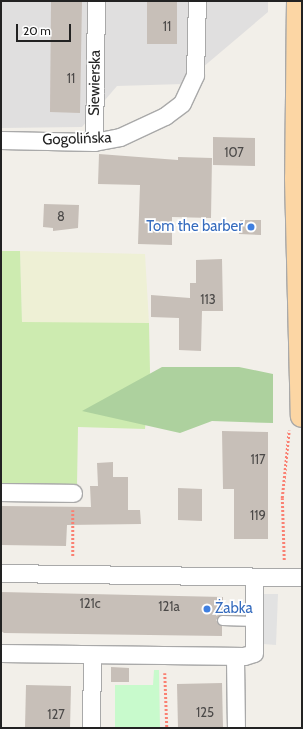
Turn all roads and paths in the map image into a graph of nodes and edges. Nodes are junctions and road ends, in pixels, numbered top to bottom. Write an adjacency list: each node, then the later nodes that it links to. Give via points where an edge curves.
1 (96, 1): 5 (street, Siewierska)
2 (197, 1): 5 (street, Gogolińska, via 195,75 182,103 165,116 120,137)
3 (298, 1): 6 (main road, via 296,178)
4 (1, 140): 5 (street, Gogolińska)
5 (94, 142)
6 (302, 394): 7 (main road)
7 (294, 421): 10 (path, via 288,429 282,498)
8 (1, 492): 9 (street)
9 (73, 493): 12 (path)
10 (284, 563)
11 (1, 573): 12 (street)
12 (74, 574): 13 (street)
13 (254, 577): 14 (street); 16 (street)
14 (302, 577)
15 (222, 620): 16 (lane)
16 (254, 621): 19 (street, via 254,653)
17 (1, 653): 18 (street)
18 (92, 655): 19 (street); 21 (street)
19 (235, 658): 23 (street)
20 (162, 666): 22 (path, via 167,678)
21 (91, 728)
22 (167, 728)
23 (236, 728)

